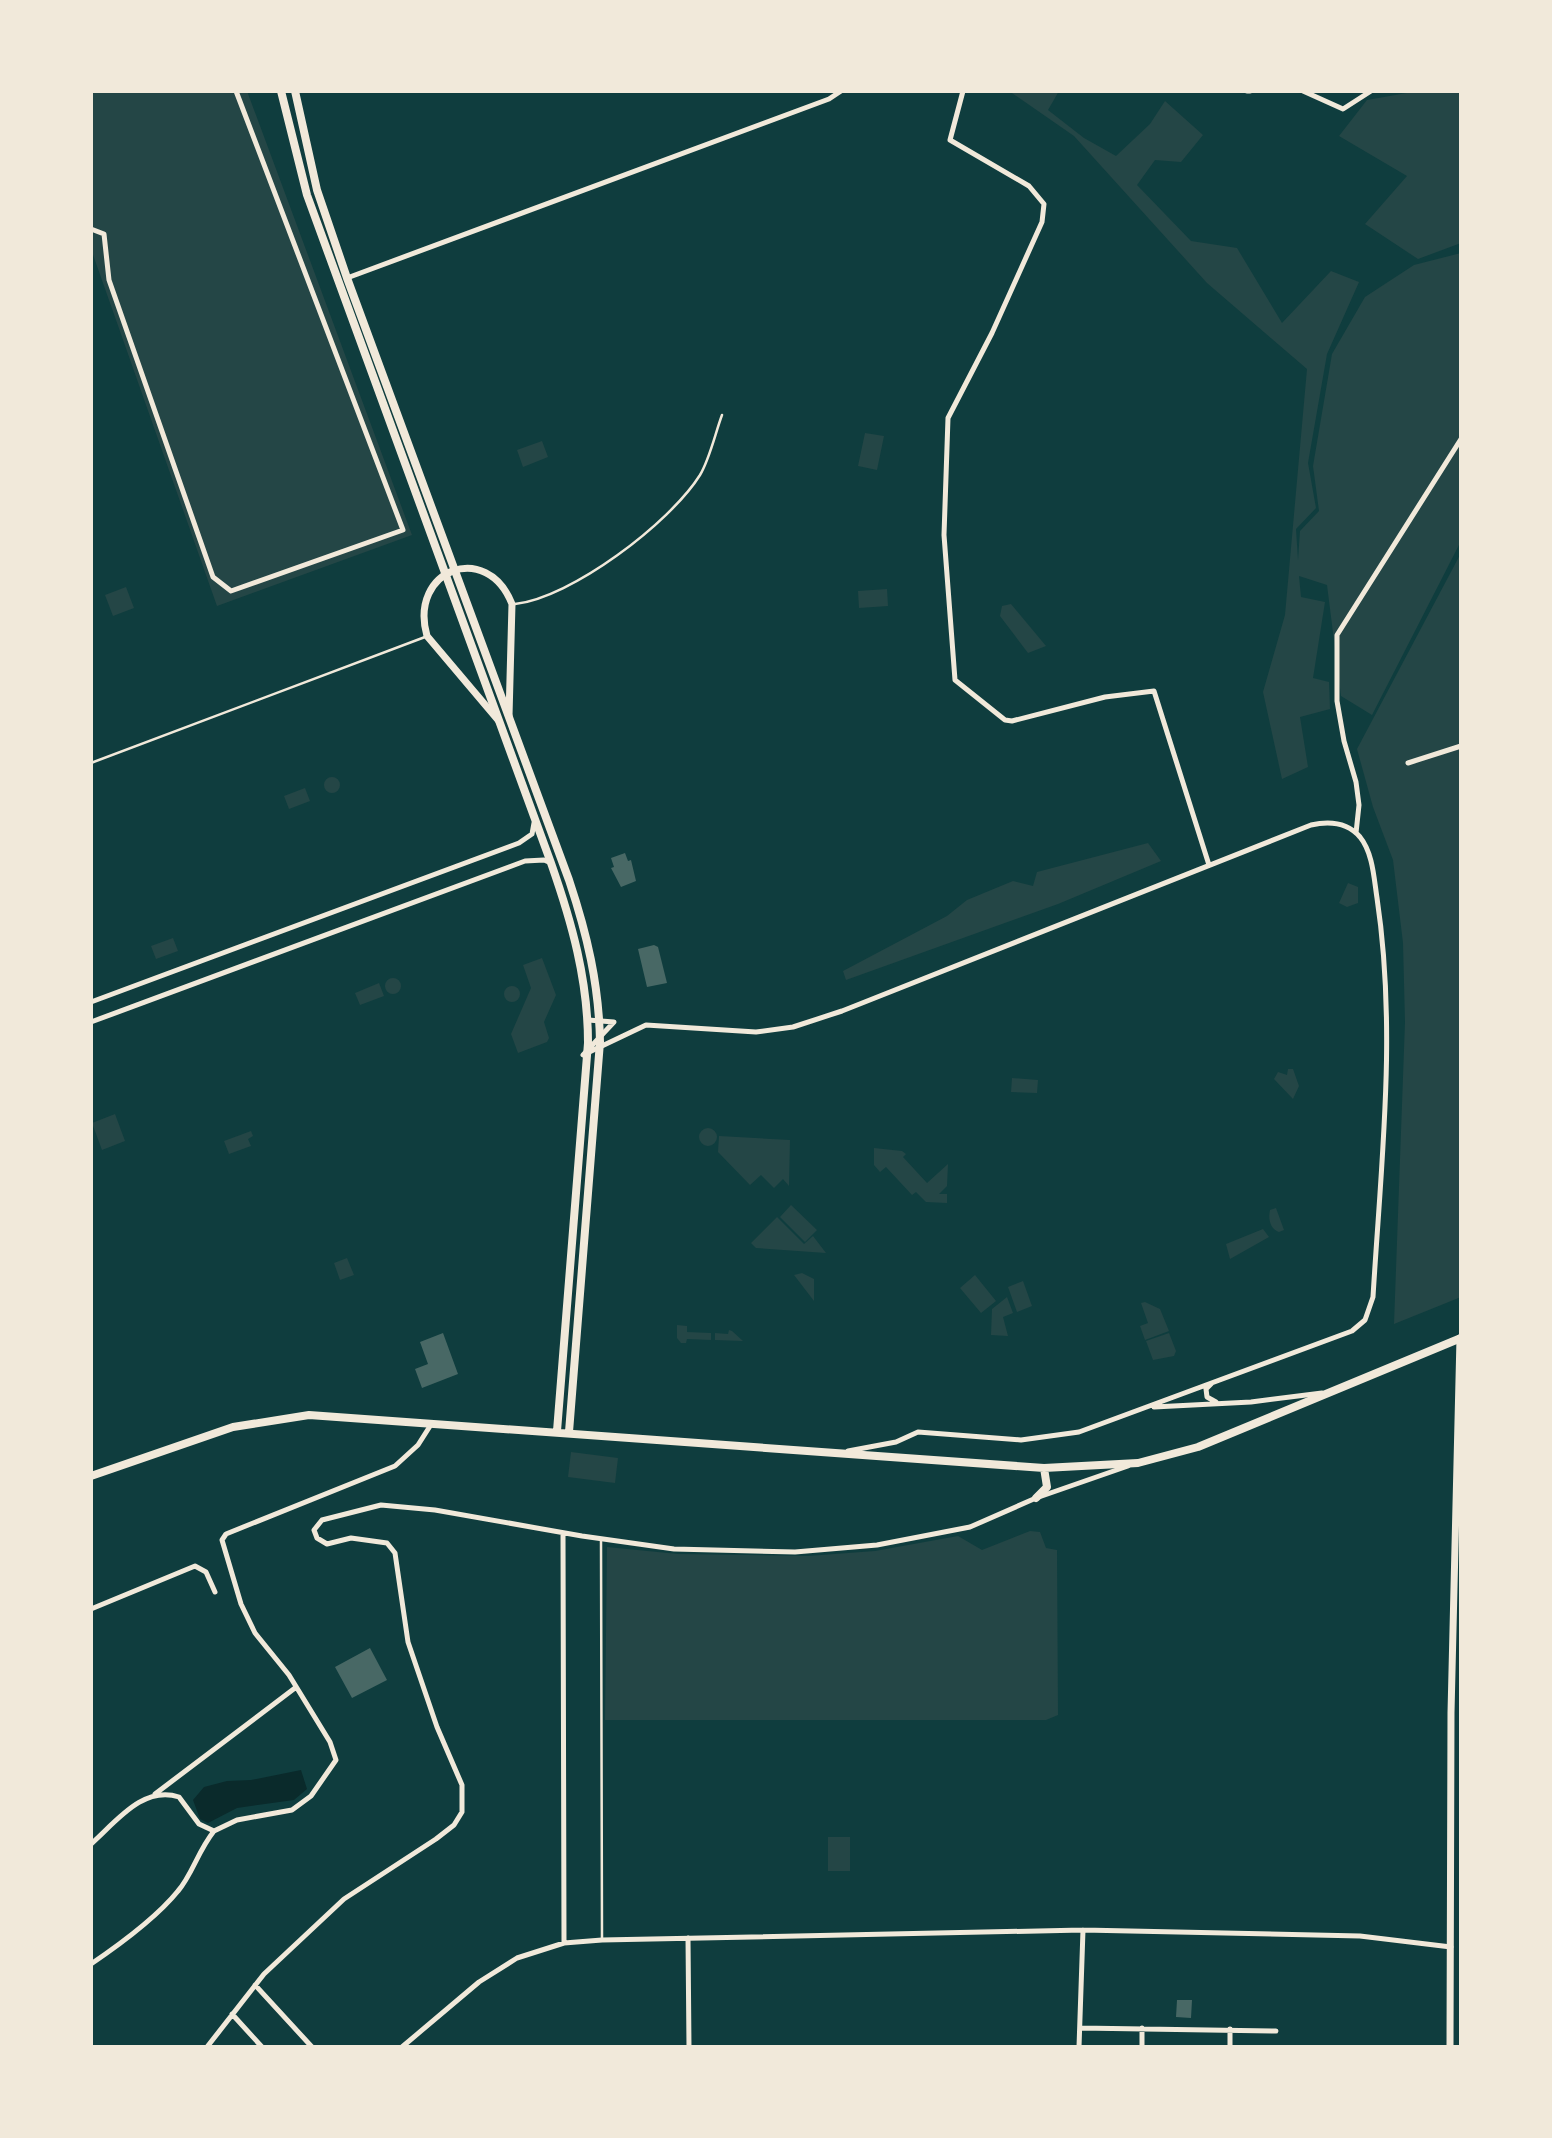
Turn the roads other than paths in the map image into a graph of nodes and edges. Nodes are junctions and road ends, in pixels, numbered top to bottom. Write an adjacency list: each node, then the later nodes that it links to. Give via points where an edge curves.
1 (236, 91): 8 (street, via 404,530 231,591 213,578 108,280 104,234)
2 (281, 91): 13 (main road, via 307,195)
3 (295, 91): 9 (main road, via 317,190)
4 (841, 91): 9 (street)
5 (963, 91): 24 (street, via 950,140 1029,186 1044,204 1042,222 998,321 948,418 944,535 955,680 1012,721 1105,697 1154,691)
6 (1303, 91): 7 (street, via 1343,109)
7 (1371, 91)
8 (91, 229)
9 (347, 278): 12 (main road)
10 (722, 415): 14 (lane, via 700,474 652,529 554,593)
11 (1461, 439): 22 (street, via 1337,635 1337,701 1359,805)
12 (455, 570): 13 (street); 14 (street, via 488,573); 16 (main road)
13 (444, 574): 15 (street, via 428,591 424,603); 17 (main road)
14 (512, 604): 16 (street)
15 (427, 636): 17 (street); 19 (lane)
16 (509, 716): 27 (main road, via 583,921)
17 (498, 720): 21 (main road)
18 (1461, 746): 20 (street)
19 (91, 763)
20 (1408, 763)
21 (535, 819): 23 (main road); 25 (street, via 532,834 519,843)
22 (1356, 833): 24 (street, via 1335,823 1318,823); 30 (street, via 1373,871 1389,1034 1372,1303 1365,1320 1352,1331)
23 (551, 863): 26 (main road, via 578,949); 28 (street, via 526,861)
24 (1209, 865): 27 (street, via 793,1027 741,1032 646,1025 583,1055 614,1022)
25 (91, 1002)
26 (588, 1020): 27 (street); 35 (main road)
27 (600, 1021): 36 (main road)
28 (91, 1022)
29 (1461, 1338): 31 (main road); 54 (street, via 1451,1713)
30 (1211, 1383): 32 (street, via 1207,1397); 33 (street)
31 (1345, 1387): 32 (street, via 1300,1398); 38 (main road, via 1198,1447)
32 (1216, 1402): 33 (street)
33 (1148, 1407): 37 (street, via 1089,1429 1037,1439 918,1432 883,1445)
34 (433, 1422): 35 (main road); 40 (main road, via 341,1415 267,1420); 46 (street, via 395,1466 223,1538 241,1604 255,1633)
35 (557, 1432): 36 (main road)
36 (569, 1432): 37 (main road)
37 (831, 1452): 39 (main road)
38 (1138, 1463): 39 (main road); 41 (street)
39 (1044, 1468): 41 (main road, via 1047,1487)
40 (91, 1476)
41 (1036, 1498): 43 (street, via 970,1527 877,1545 736,1552)
42 (563, 1533): 43 (street); 53 (street); 57 (street, via 460,1513 382,1505 322,1520 314,1530 327,1544 351,1538 392,1547 408,1642 462,1785 462,1812 436,1839 344,1899)
43 (601, 1539): 52 (lane)
44 (215, 1592): 45 (street, via 206,1572 195,1566)
45 (91, 1609)
46 (295, 1688): 47 (street); 48 (street, via 330,1742 336,1760 311,1796 292,1810 237,1820)
47 (155, 1794): 48 (street, via 178,1797 199,1824); 49 (street)
48 (214, 1831): 56 (street, via 179,1891)
49 (91, 1844)
50 (1083, 1930): 51 (street); 54 (street, via 1360,1936); 59 (street)
51 (688, 1938): 52 (street); 67 (street)
52 (602, 1940): 53 (street)
53 (564, 1943): 66 (street, via 517,1958 479,1982)
54 (1451, 1947): 55 (street); 71 (street)
55 (1461, 1947)
56 (91, 1964)
57 (254, 1985): 58 (street); 65 (street)
58 (232, 2014): 63 (street); 64 (street)
59 (1080, 2028): 60 (street); 68 (street)
60 (1142, 2028): 61 (street); 69 (street)
61 (1230, 2029): 62 (street); 70 (street)
62 (1276, 2031)
63 (207, 2047)
64 (262, 2047)
65 (312, 2047)
66 (402, 2047)
67 (689, 2047)
68 (1079, 2047)
69 (1142, 2047)
70 (1230, 2047)
71 (1450, 2047)

